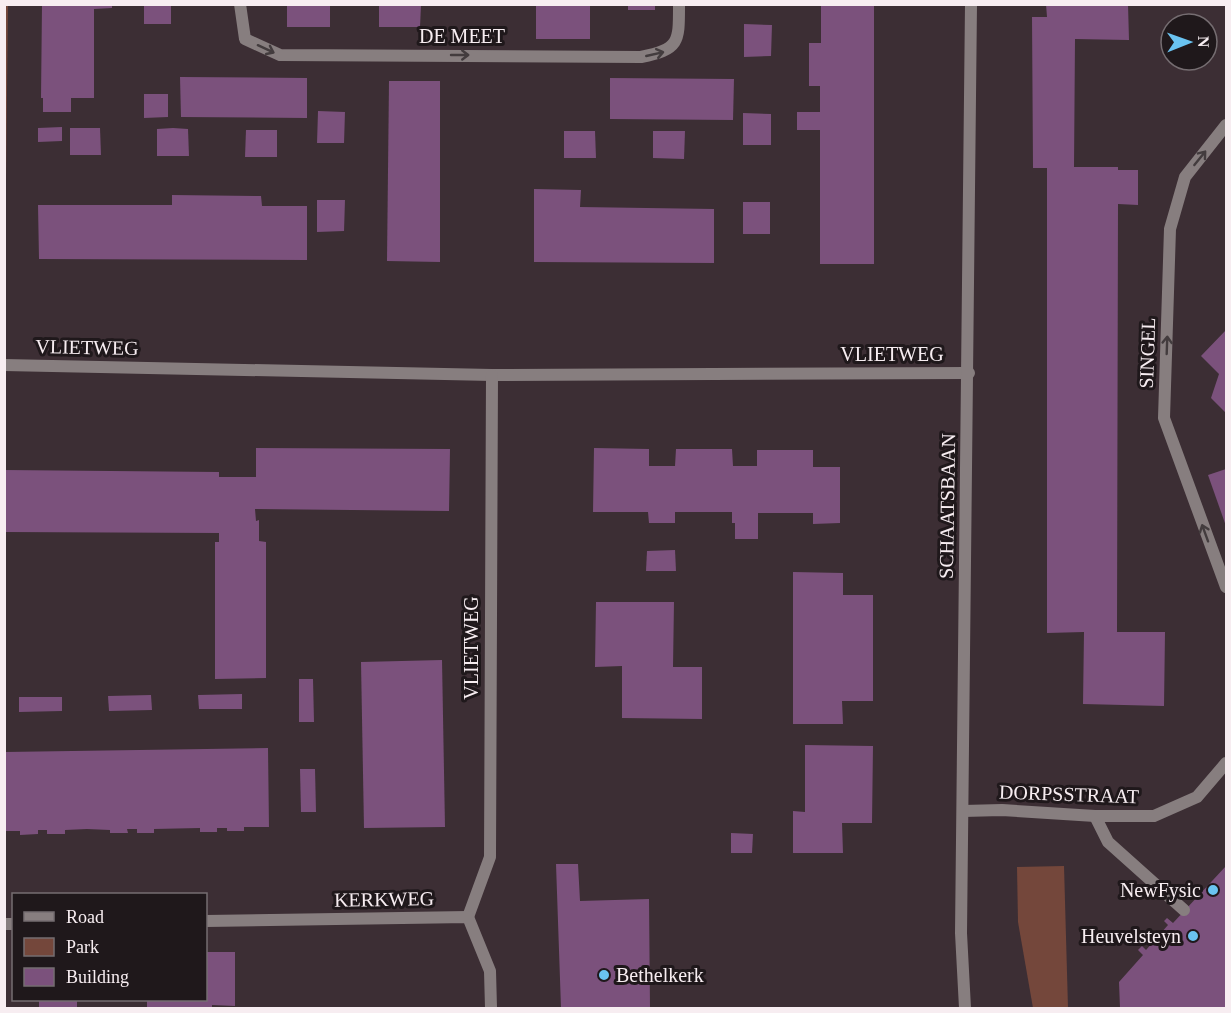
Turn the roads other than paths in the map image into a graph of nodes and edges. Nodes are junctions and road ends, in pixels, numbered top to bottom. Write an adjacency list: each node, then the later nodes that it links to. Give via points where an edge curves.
1 (240, 4): 2 (street, DE MEET, one-way to 2, via 245,39 280,55 629,57 663,52 673,46 679,29)
2 (679, 4)
3 (971, 4): 6 (street, SCHAATSBAAN)
4 (1227, 125): 8 (street, SINGEL, one-way to 4, via 1164,418 1170,229 1185,177)
5 (4, 365): 7 (street, VLIETWEG)
6 (969, 373): 7 (street, VLIETWEG); 10 (street, SCHAATSBAAN)
7 (492, 375): 13 (street, VLIETWEG, via 490,857)
8 (1227, 587)
9 (1227, 764): 11 (street, DORPSSTRAAT, via 1197,797 1154,816)
10 (963, 811): 11 (street, DORPSSTRAAT); 16 (street, SCHAATSBAAN, via 961,933)
11 (1095, 816): 12 (street, via 1108,842)
12 (1184, 910)
13 (468, 917): 14 (street, KERKWEG); 15 (street, via 490,971)
14 (207, 921)
15 (491, 1008)
16 (965, 1008)

